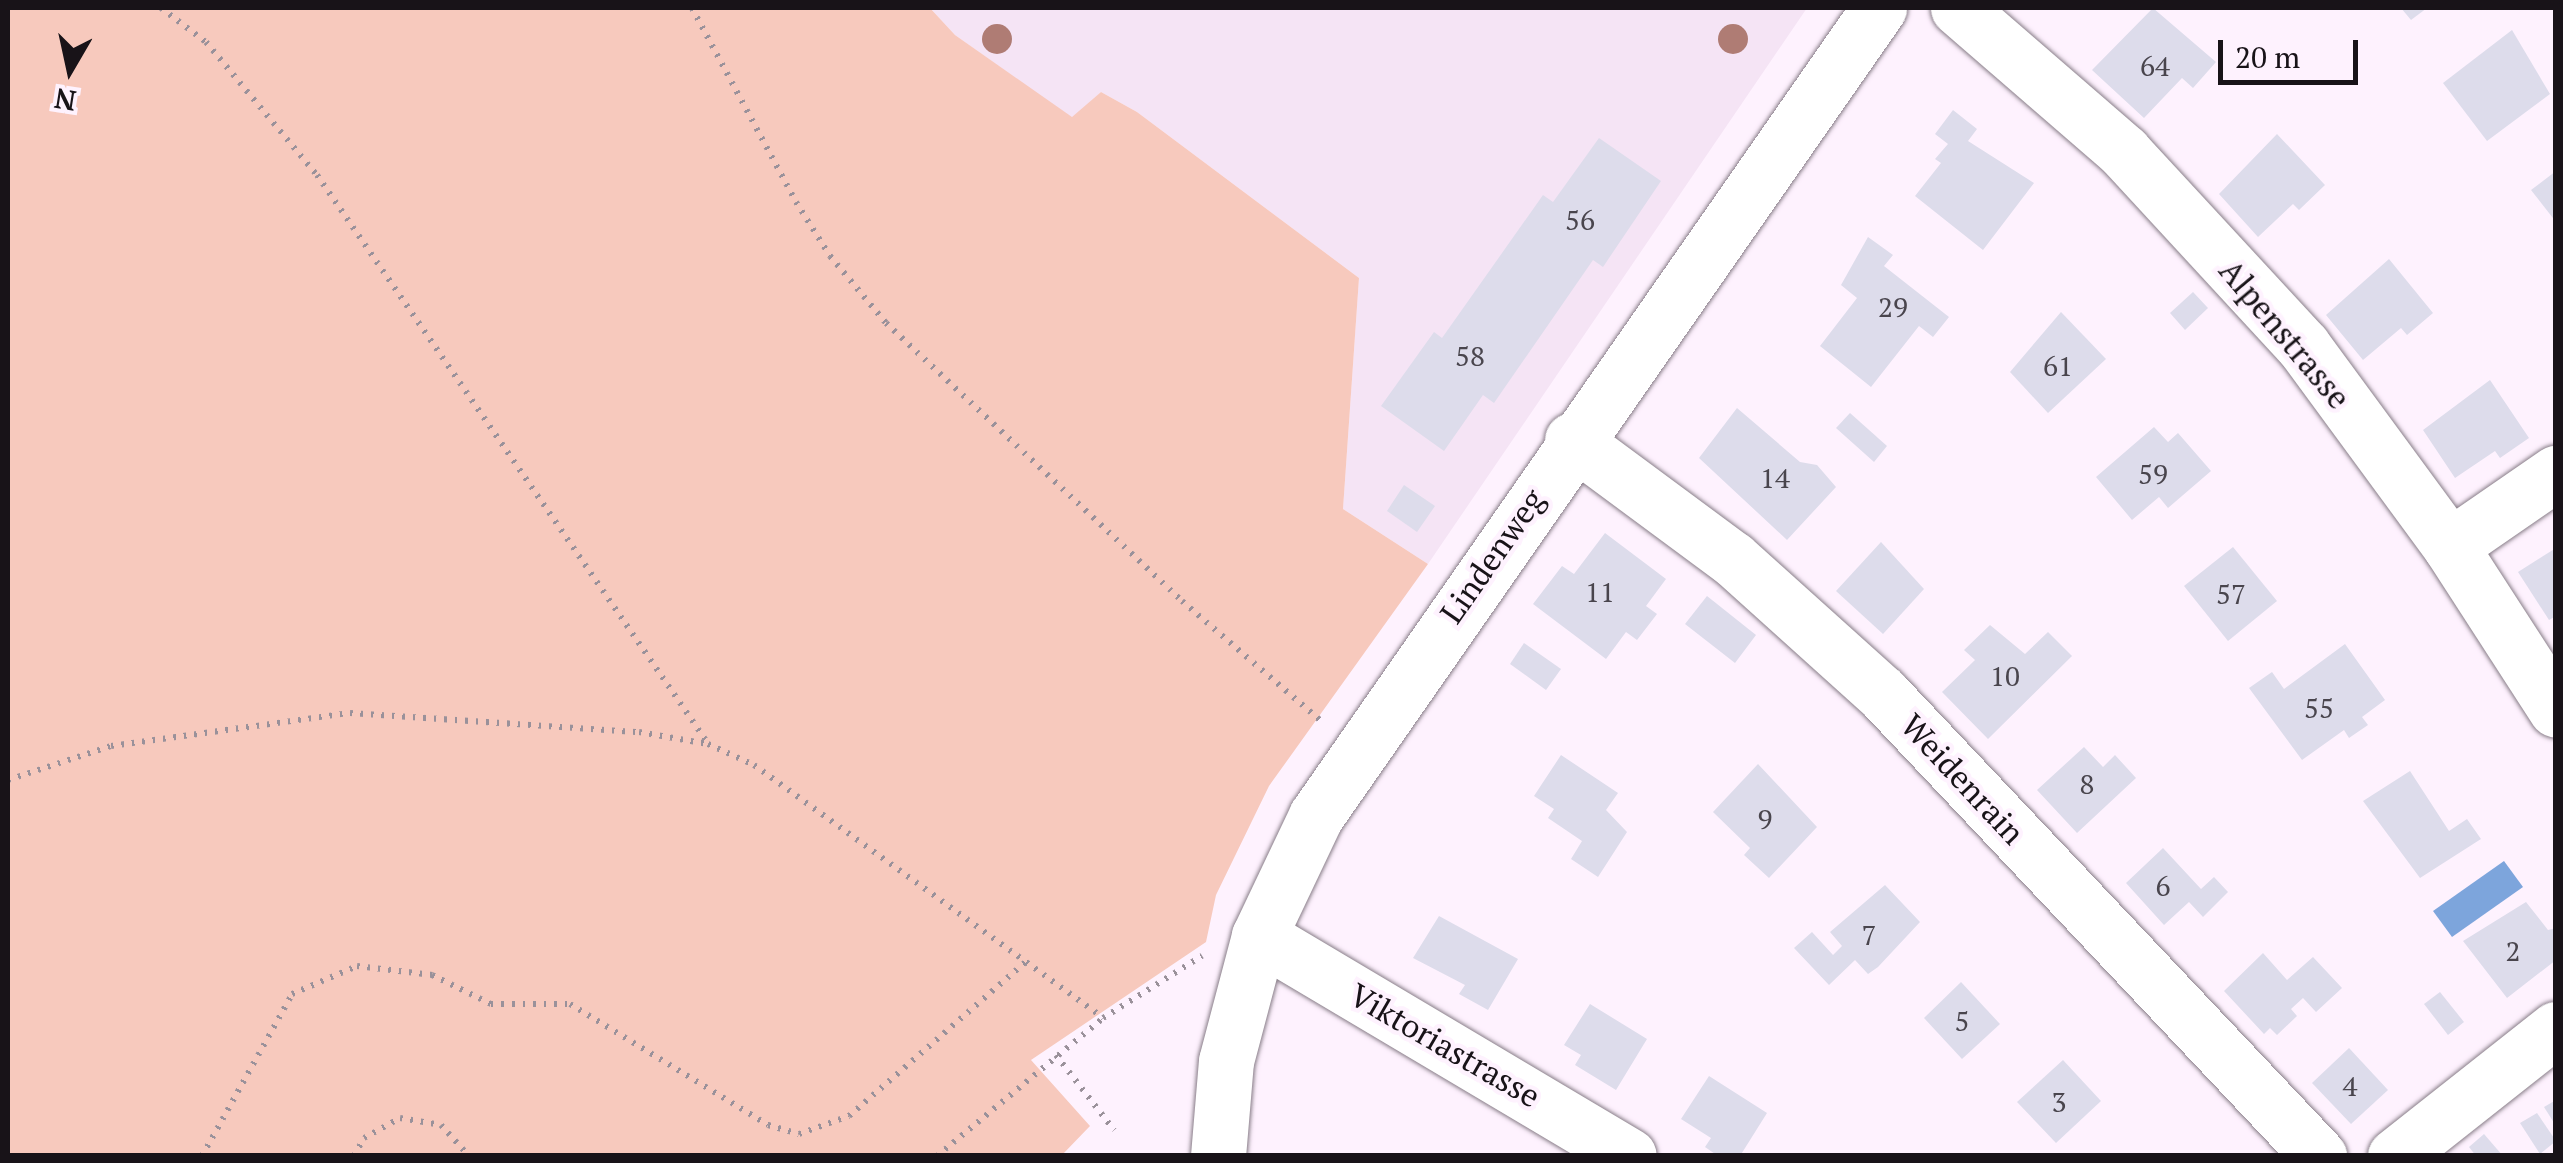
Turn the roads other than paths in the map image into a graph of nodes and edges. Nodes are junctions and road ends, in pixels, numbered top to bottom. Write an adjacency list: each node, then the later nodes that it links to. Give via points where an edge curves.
1 (1879, 8): 3 (street, Lindenweg)
2 (1958, 8): 5 (street, Alpenstrasse, via 2124,152 2290,332)
3 (1572, 440): 7 (street, Lindenweg, via 1356,751 1290,862); 11 (street, Weidenrain, via 1818,632)
4 (2556, 473): 5 (street)
5 (2450, 546): 6 (street, Alpenstrasse)
6 (2556, 710)
7 (1259, 936): 9 (street, Lindenweg, via 1226,1061); 10 (street, Viktoriastrasse)
8 (2556, 1029): 12 (street)
9 (1218, 1156)
10 (1629, 1156)
11 (2319, 1156)
12 (2395, 1156)

